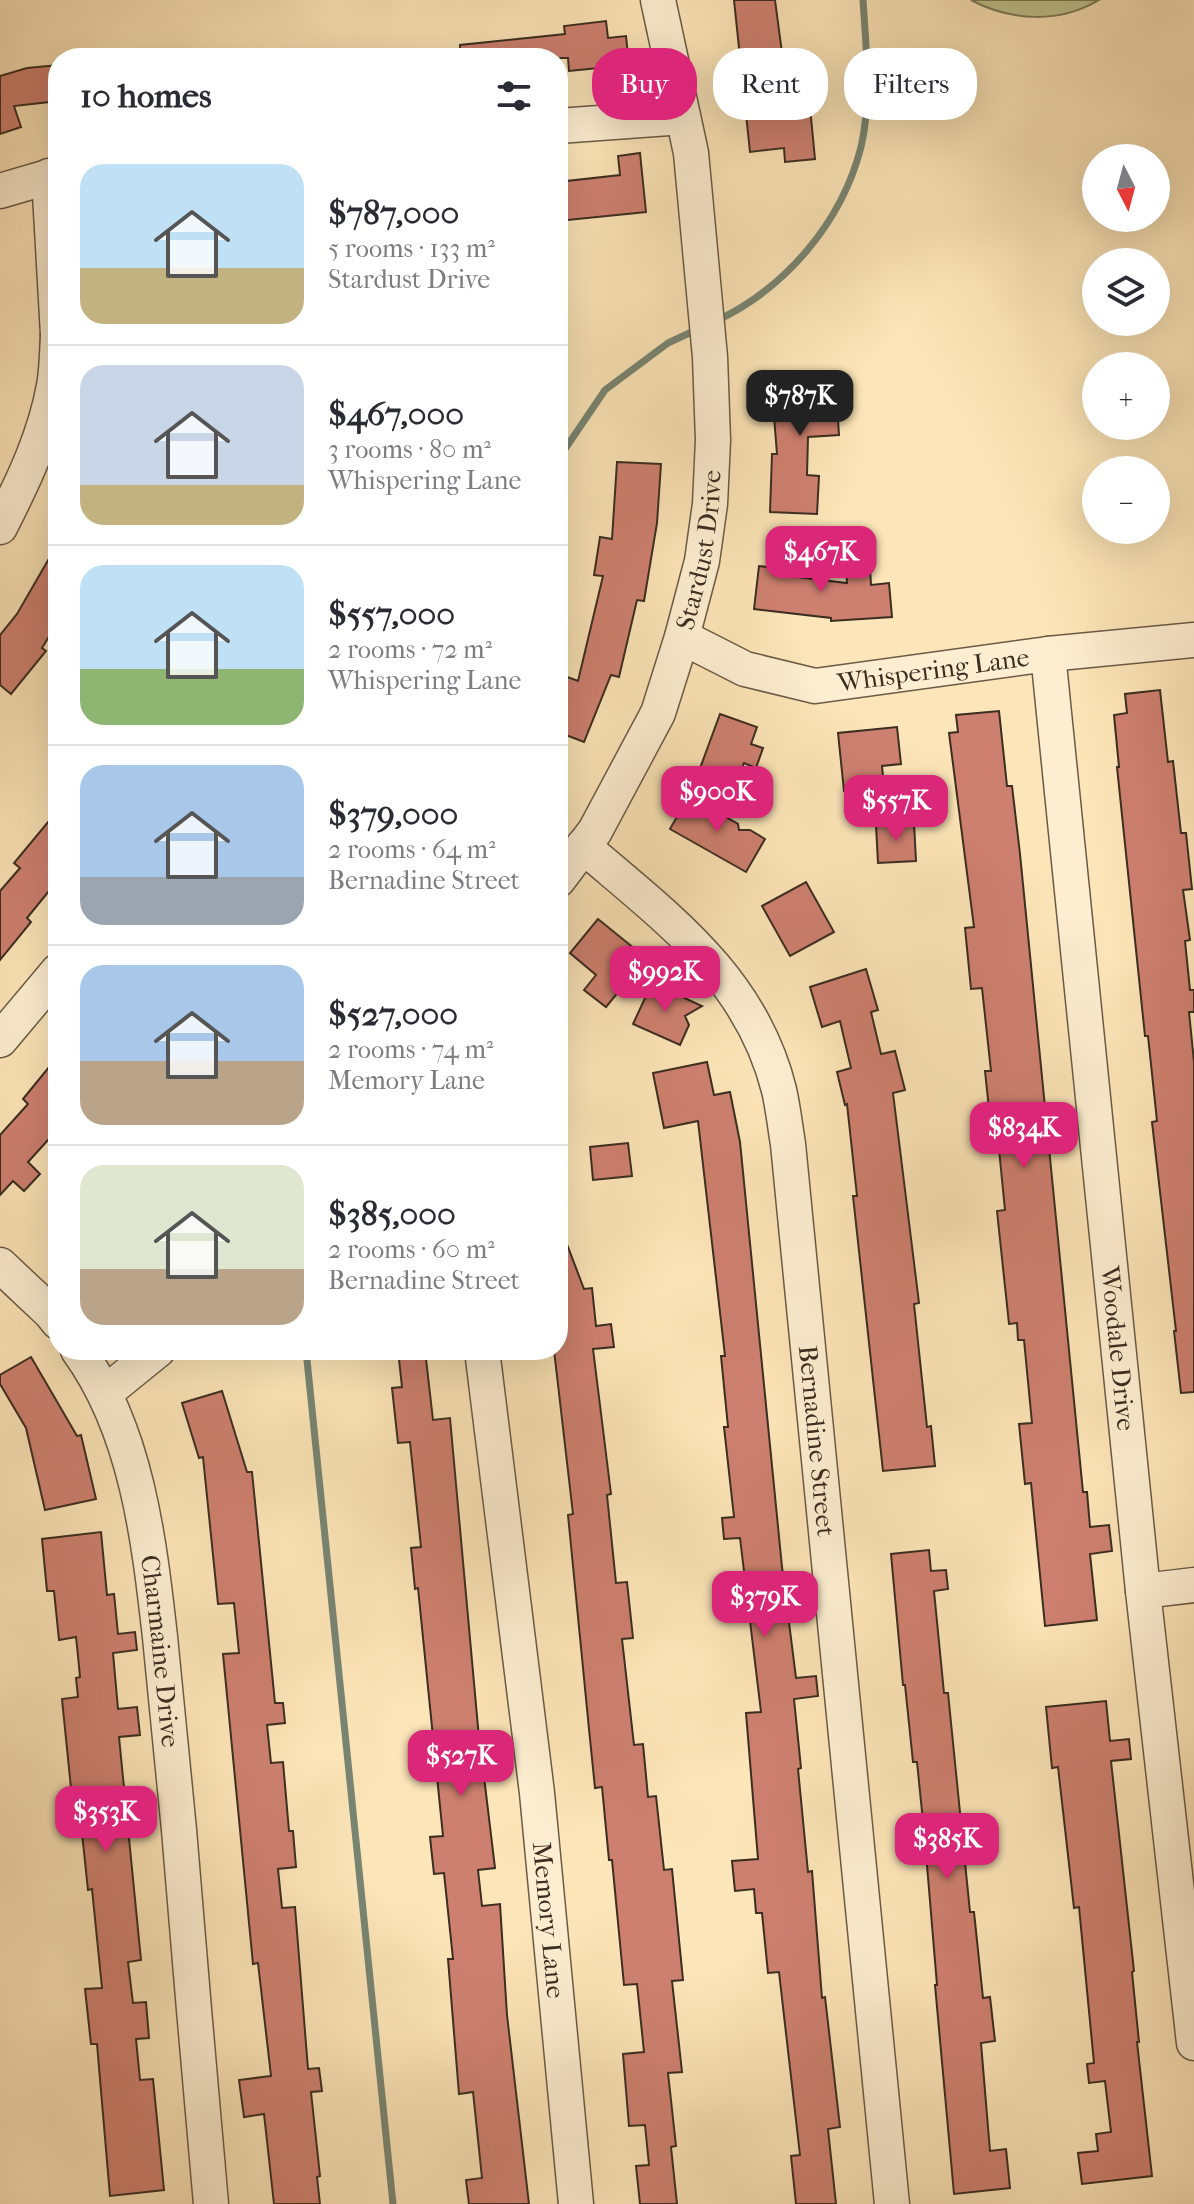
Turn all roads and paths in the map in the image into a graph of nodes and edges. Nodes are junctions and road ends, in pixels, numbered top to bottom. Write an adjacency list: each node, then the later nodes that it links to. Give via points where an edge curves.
1 (658, 0): 2 (street, Stardust Drive)
2 (668, 48)
3 (641, 120): 5 (street)
4 (684, 120): 10 (street, Stardust Drive, via 710,357 713,440 702,561)
5 (568, 125)
6 (48, 177): 7 (street)
7 (0, 191)
8 (48, 409): 9 (street, via 21,486)
9 (0, 527)
10 (682, 637): 12 (street, Whispering Lane, via 745,669 815,686); 13 (street, Stardust Drive, via 658,713)
11 (1194, 640): 12 (street, Whispering Lane)
12 (1048, 654): 24 (street, Woodale Drive)
13 (583, 846): 14 (street, Stardust Drive); 28 (street, Bernadine Street, via 692,939 721,972 767,1054 779,1089)
14 (568, 866)
15 (48, 983): 16 (street)
16 (0, 1040)
17 (0, 1265): 18 (street)
18 (48, 1310)
19 (85, 1360): 22 (street, Charmaine Drive)
20 (146, 1360): 22 (street)
21 (483, 1360): 27 (street, Memory Lane, via 537,1793)
22 (105, 1393): 26 (street, Charmaine Drive, via 129,1454 153,1576)
23 (1194, 1585): 24 (street)
24 (1143, 1591): 25 (street, Woodale Drive)
25 (1194, 2043)
26 (211, 2204)
27 (576, 2204)
28 (892, 2204)

